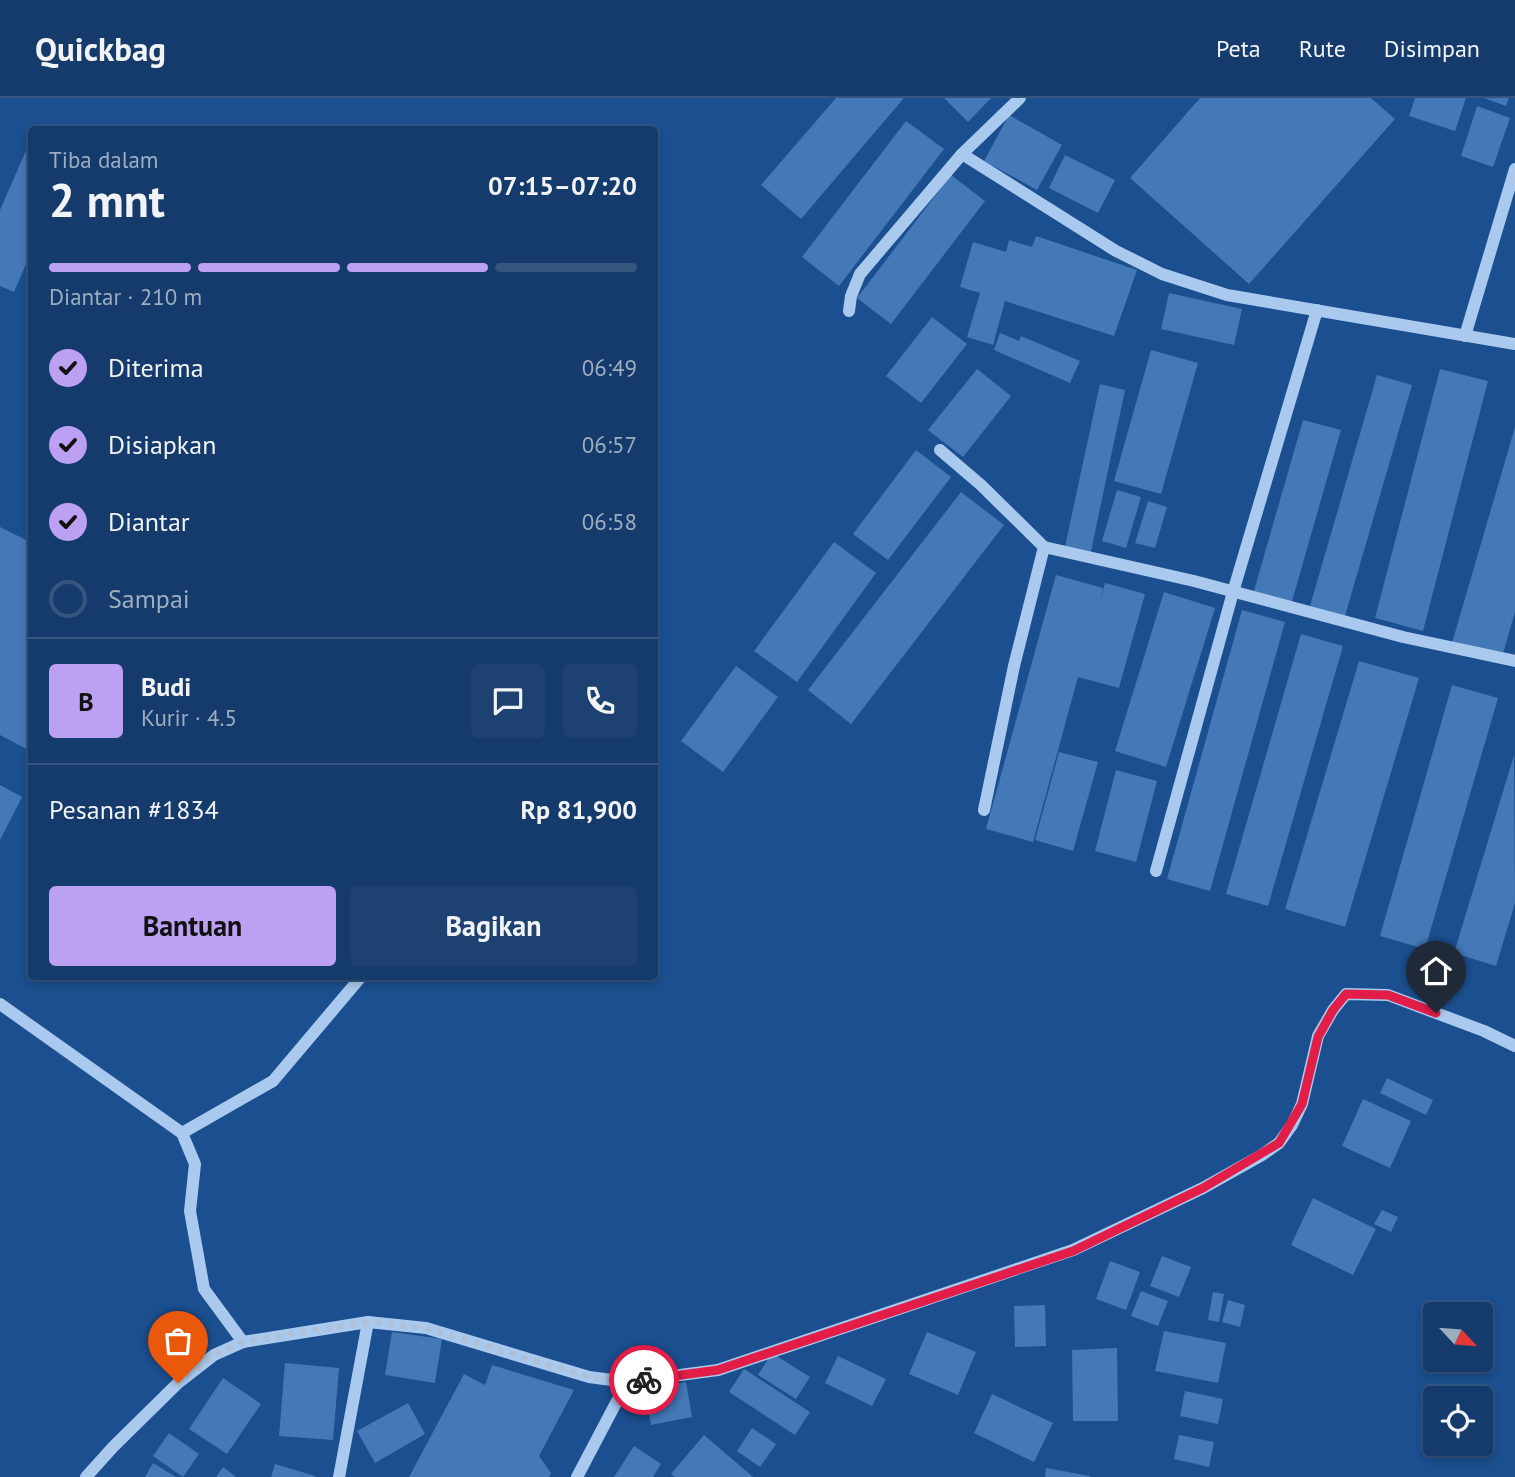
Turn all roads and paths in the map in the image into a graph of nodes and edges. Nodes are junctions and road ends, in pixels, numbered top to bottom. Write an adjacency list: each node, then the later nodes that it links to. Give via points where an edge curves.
1 (1020, 98): 2 (street)
2 (962, 154): 4 (street, via 1116,251 1163,274 1227,295); 5 (street, via 860,274)
3 (1515, 169): 6 (street)
4 (1317, 310): 6 (street); 10 (street)
5 (849, 311)
6 (1465, 335): 7 (street)
7 (1515, 344)
8 (940, 450): 9 (street)
9 (1044, 547): 10 (street); 12 (street)
10 (1233, 592): 11 (street, via 1403,638); 13 (street)
11 (1515, 661)
12 (984, 810)
13 (1156, 871)
14 (358, 980): 17 (street, via 273,1081)
15 (0, 1004): 17 (street)
16 (1515, 1046): 20 (street, via 1388,995 1346,994 1318,1037 1302,1104 1279,1143 1203,1188 1073,1251 896,1311 718,1370)
17 (182, 1133): 19 (street, via 195,1164 190,1211 204,1289)
18 (368, 1322): 19 (street); 20 (street, via 426,1328 589,1377); 22 (street)
19 (243, 1342): 21 (street, via 214,1355 178,1383)
20 (627, 1382): 23 (street)
21 (86, 1477)
22 (339, 1477)
23 (577, 1477)

